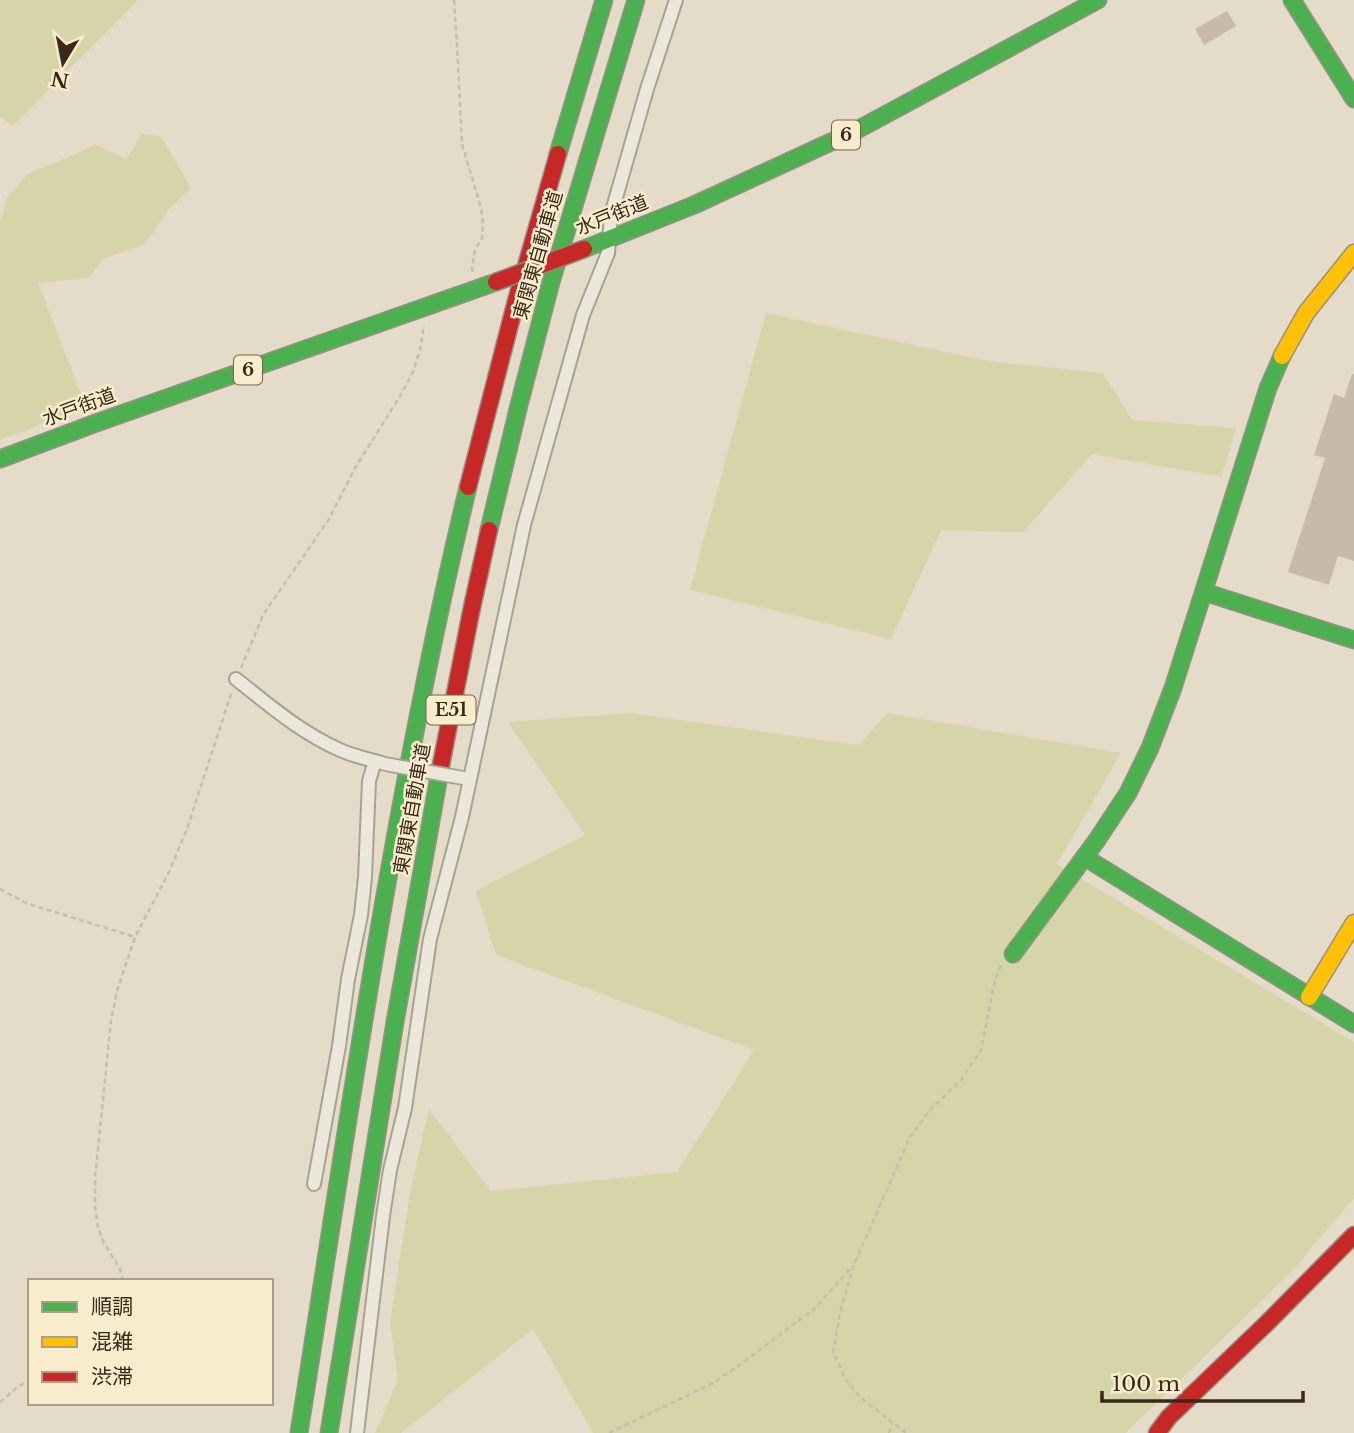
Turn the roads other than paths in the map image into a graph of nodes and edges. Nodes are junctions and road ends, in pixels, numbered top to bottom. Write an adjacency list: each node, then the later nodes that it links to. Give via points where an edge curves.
1 (604, 0): 22 (main road, 東関東自動車道 / E51, via 516,300 442,602 388,878)
2 (636, 0): 23 (main road, 東関東自動車道 / E51, via 551,282 472,610 419,884)
3 (676, 0): 7 (street, via 611,215)
4 (1098, 0): 7 (main road, 水戸街道 / 6, via 857,130)
5 (1292, 0): 6 (main road)
6 (1354, 99)
7 (609, 240): 9 (main road, 水戸街道 / 6, bridge); 14 (street, via 583,314 524,525)
8 (1354, 253): 10 (main road, via 1306,313 1276,368)
9 (0, 459)
10 (1204, 593): 11 (main road); 15 (main road, via 1146,759)
11 (1354, 640)
12 (236, 679): 13 (street, via 321,740)
13 (380, 763): 14 (street, bridge); 20 (street, via 369,781 361,915)
14 (467, 778): 24 (street, via 430,939 405,1108 390,1170)
15 (1086, 858): 17 (main road); 18 (main road)
16 (1354, 923): 18 (main road)
17 (1013, 954)
18 (1309, 997): 19 (main road)
19 (1354, 1024)
20 (314, 1184)
21 (1354, 1235): 25 (main road)
22 (299, 1433)
23 (329, 1433)
24 (356, 1433)
25 (1157, 1433)

